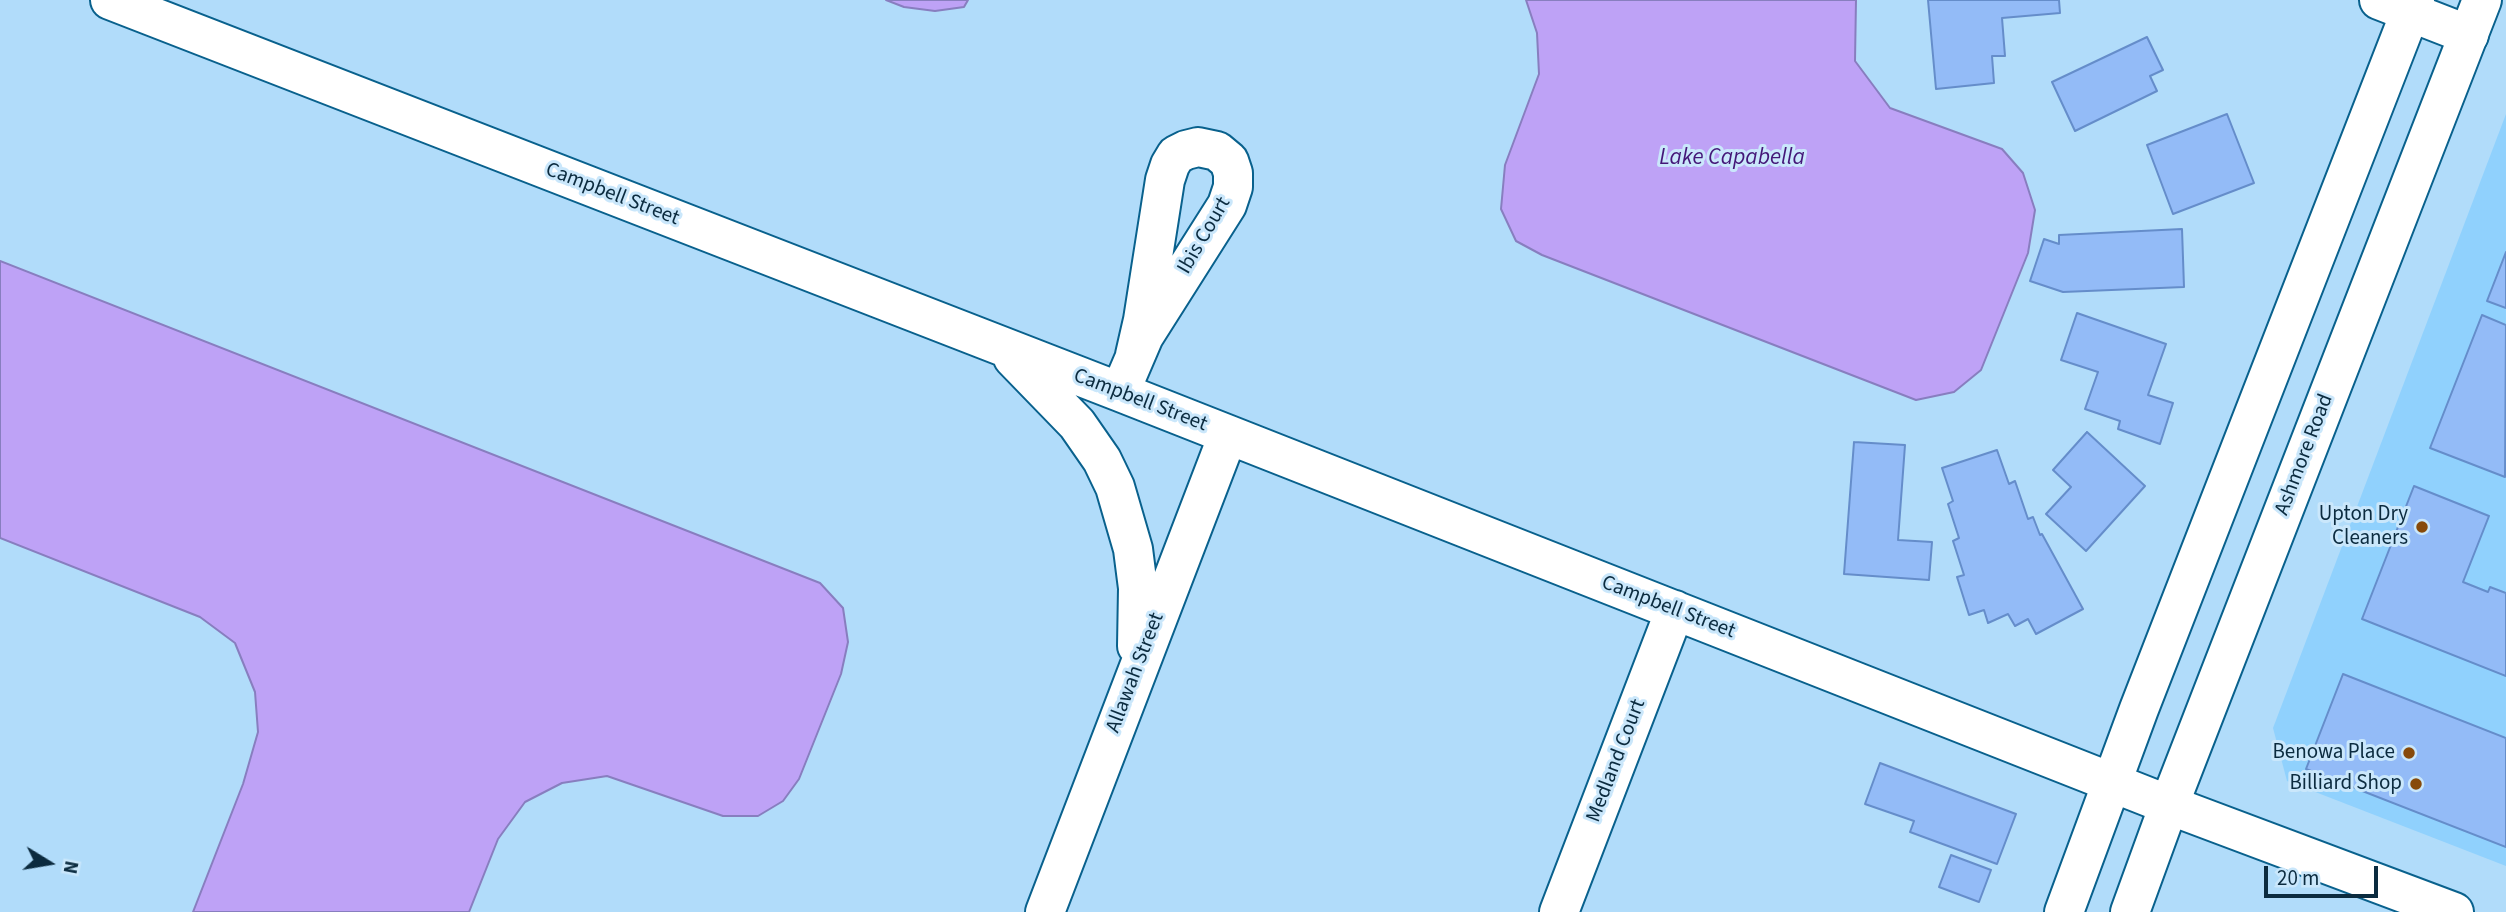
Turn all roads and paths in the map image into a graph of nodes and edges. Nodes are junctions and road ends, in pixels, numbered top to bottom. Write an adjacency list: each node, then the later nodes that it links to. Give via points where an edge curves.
1 (110, 0): 3 (street, Campbell Street)
2 (2401, 4): 4 (street); 11 (street)
3 (179, 13): 5 (street, Campbell Street)
4 (2476, 17): 12 (street, Ashmore Road)
5 (1000, 346): 7 (street, Campbell Street); 10 (street, via 1077,424 1102,460 1121,500 1138,588)
6 (1135, 355): 6 (street, Ibis Court, via 1170,165 1186,150 1217,150 1233,173 1227,205); 7 (street, Ibis Court)
7 (1120, 392): 8 (street, Campbell Street)
8 (1228, 435): 9 (street, Campbell Street); 10 (street, Allawah Street)
9 (1675, 610): 11 (street, Campbell Street); 14 (street, Medland Court)
10 (1132, 683): 13 (street, Allawah Street)
11 (2112, 781): 12 (street, Campbell Street); 15 (street)
12 (2169, 805): 16 (street, Ashmore Road); 17 (street, Campbell Street)
13 (1045, 912)
14 (1559, 912)
15 (2064, 912)
16 (2130, 912)
17 (2454, 912)

